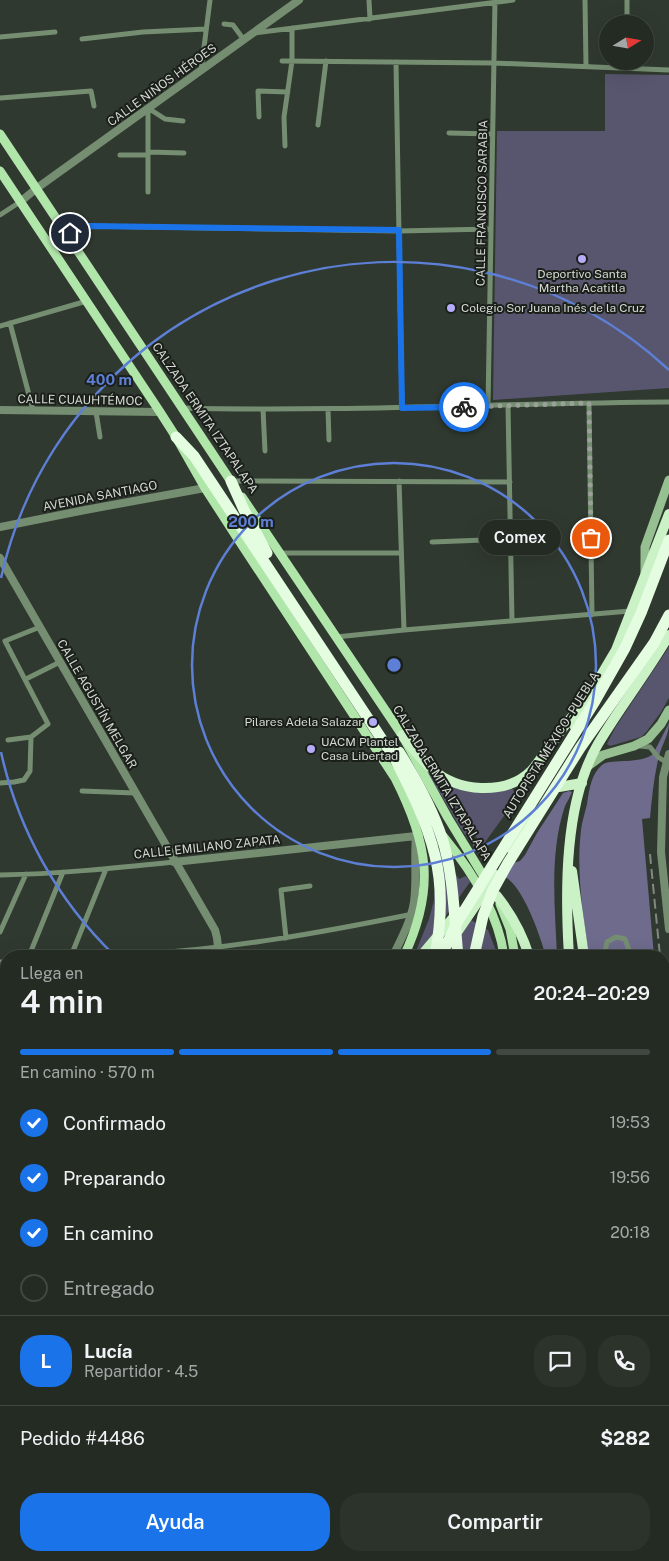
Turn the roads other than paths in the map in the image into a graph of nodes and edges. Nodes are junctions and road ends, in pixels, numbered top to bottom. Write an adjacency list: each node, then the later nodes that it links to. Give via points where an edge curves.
1 (210, 0): 12 (street)
2 (299, 0): 14 (street, CALLE NIÑOS HÉROES)
3 (369, 0): 9 (street)
4 (514, 0): 7 (street)
5 (584, 0): 23 (street)
6 (627, 0): 8 (street)
7 (495, 1): 9 (street); 22 (street, CALLE FRANCISCO SARABIA)
8 (626, 15)
9 (370, 18): 11 (street)
10 (224, 24): 17 (street, via 233,25)
11 (292, 28): 14 (street); 19 (street)
12 (206, 29): 16 (street); 27 (street)
13 (55, 32): 15 (street)
14 (254, 33): 17 (street, CALLE NIÑOS HÉROES)
15 (0, 38)
16 (82, 39)
17 (244, 40): 27 (street, CALLE NIÑOS HÉROES)
18 (282, 60): 19 (street)
19 (292, 61): 20 (street); 28 (street)
20 (326, 61): 21 (street); 34 (street)
21 (396, 62): 22 (street); 48 (street)
22 (494, 63): 23 (street); 37 (street, CALLE FRANCISCO SARABIA)
23 (586, 66): 24 (street)
24 (599, 67)
25 (654, 69): 26 (street)
26 (669, 70)
27 (201, 71): 31 (street, CALLE NIÑOS HÉROES)
28 (288, 92): 32 (street, via 258,91); 38 (street)
29 (0, 98): 30 (street, via 91,91)
30 (94, 106)
31 (148, 108): 33 (street, via 165,119); 40 (street); 43 (street, CALLE NIÑOS HÉROES)
32 (259, 117)
33 (183, 120)
34 (318, 125)
35 (449, 133): 37 (street)
36 (0, 134): 43 (main road, CALZADA ERMITA IZTAPALAPA)
37 (493, 134): 47 (street, CALLE FRANCISCO SARABIA)
38 (284, 146)
39 (184, 153): 40 (street)
40 (148, 154): 41 (street); 44 (street)
41 (120, 155)
42 (0, 171): 45 (main road)
43 (37, 188): 45 (street, CALLE NIÑOS HÉROES); 49 (main road, CALZADA ERMITA IZTAPALAPA)
44 (148, 192)
45 (20, 202): 46 (street); 50 (main road)
46 (0, 215)
47 (491, 229): 48 (street); 55 (street, CALLE FRANCISCO SARABIA)
48 (399, 230): 49 (street, via 88,226); 58 (street)
49 (68, 236): 57 (main road, CALZADA ERMITA IZTAPALAPA)
50 (87, 301): 51 (street); 64 (main road)
51 (10, 324): 52 (street); 62 (street)
52 (0, 326)
53 (669, 402): 54 (street)
54 (589, 403): 56 (street); 84 (street)
55 (488, 406): 56 (street); 58 (street)
56 (508, 406): 72 (street)
57 (182, 408): 59 (street); 70 (main road, CALZADA ERMITA IZTAPALAPA)
58 (402, 408): 60 (street)
59 (263, 409): 60 (street); 68 (street)
60 (328, 409): 67 (street)
61 (0, 410): 62 (street, CALLE CUAUHTÉMOC)
62 (33, 410): 63 (street, CALLE CUAUHTÉMOC)
63 (96, 412): 64 (street, CALLE CUAUHTÉMOC); 65 (street)
64 (160, 412): 66 (main road)
65 (100, 437)
66 (176, 437): 73 (main road); 136 (highway, via 194,456 395,759 426,826 436,857 440,921)
67 (329, 440)
68 (265, 451)
69 (669, 480): 82 (main road, via 645,547)
70 (231, 481): 71 (street); 79 (main road, CALZADA ERMITA IZTAPALAPA); 140 (highway, via 262,546 423,794 442,840 450,876)
71 (399, 482): 72 (street); 80 (street)
72 (510, 482): 76 (street)
73 (205, 488): 75 (street, AVENIDA SANTIAGO); 102 (main road)
74 (669, 514): 82 (highway)
75 (0, 527)
76 (511, 539): 78 (street); 86 (street)
77 (669, 540): 138 (highway, AUTOPISTA MÉXICO - PUEBLA, via 626,648 458,921)
78 (432, 542)
79 (281, 553): 80 (street); 90 (main road, CALZADA ERMITA IZTAPALAPA)
80 (402, 553): 88 (street)
81 (0, 558): 87 (street, CALLE AGUSTÍN MELGAR)
82 (645, 578): 83 (highway)
83 (631, 611): 84 (street); 93 (highway, via 616,650)
84 (592, 615): 86 (street)
85 (669, 615): 122 (highway, AUTOPISTA MÉXICO - PUEBLA, via 654,643 580,748)
86 (512, 622): 88 (street)
87 (40, 627): 91 (street, CALLE AGUSTÍN MELGAR); 92 (street, via 5,641)
88 (404, 630): 90 (street)
89 (669, 636): 94 (highway)
90 (336, 637): 97 (main road, CALZADA ERMITA IZTAPALAPA)
91 (60, 662): 92 (street); 112 (street, CALLE AGUSTÍN MELGAR)
92 (26, 679): 98 (street, via 48,724)
93 (583, 706): 96 (highway); 97 (highway, via 569,719 532,770 517,782 502,786 476,787 444,778 432,770)
94 (622, 708): 105 (highway); 110 (highway, via 604,722)
95 (669, 710): 101 (main road, via 654,734)
96 (573, 733): 135 (highway, via 496,865); 137 (highway, via 503,863)
97 (402, 734): 100 (main road, CALZADA ERMITA IZTAPALAPA)
98 (31, 737): 99 (street); 108 (street, via 30,771 24,780)
99 (8, 740)
100 (407, 744): 102 (main road, via 406,758 400,762); 116 (main road, CALZADA ERMITA IZTAPALAPA)
101 (634, 746): 104 (street, via 648,746); 105 (main road, via 604,755)
102 (378, 754): 107 (main road)
103 (669, 754): 104 (street)
104 (666, 762): 106 (street)
105 (587, 766): 109 (highway)
106 (666, 774): 125 (street, via 661,852)
107 (395, 778): 113 (main road, via 410,810); 116 (main road)
108 (0, 783)
109 (582, 783): 110 (highway); 114 (highway)
110 (559, 787): 139 (highway)
111 (82, 791): 112 (street)
112 (135, 793): 115 (street, CALLE AGUSTÍN MELGAR)
113 (417, 836): 115 (street, CALLE EMILIANO ZAPATA); 123 (main road, via 424,872); 124 (street, via 416,884)
114 (569, 851): 145 (highway); 146 (highway)
115 (174, 862): 117 (street, CALLE EMILIANO ZAPATA); 128 (street, CALLE AGUSTÍN MELGAR, via 215,930)
116 (470, 865): 122 (main road, CALZADA ERMITA IZTAPALAPA); 142 (main road, via 500,932)
117 (106, 870): 118 (street, CALLE EMILIANO ZAPATA); 130 (street)
118 (63, 872): 119 (street, CALLE EMILIANO ZAPATA); 129 (street)
119 (26, 874): 120 (street, CALLE EMILIANO ZAPATA); 126 (street)
120 (0, 875)
121 (310, 886): 127 (street, via 281,890)
122 (495, 893): 141 (highway, AUTOPISTA MÉXICO - PUEBLA, via 483,916); 143 (main road, CALZADA ERMITA IZTAPALAPA, via 510,929); 144 (highway, via 515,921)
123 (421, 912): 124 (street); 134 (main road)
124 (411, 915): 127 (street); 133 (street)
125 (669, 929)
126 (0, 932)
127 (286, 938): 128 (street)
128 (218, 946): 131 (street); 132 (street, CALLE AGUSTÍN MELGAR)
129 (32, 950)
130 (74, 950)
131 (180, 950)
132 (218, 950)
133 (396, 950)
134 (407, 950)
135 (426, 950)
136 (435, 950)
137 (438, 950)
138 (446, 950)
139 (447, 950)
140 (457, 950)
141 (475, 950)
142 (503, 950)
143 (514, 950)
144 (527, 950)
145 (568, 950)
146 (583, 950)
147 (605, 950): 148 (street, via 607,942 616,937 625,939)
148 (629, 950)

